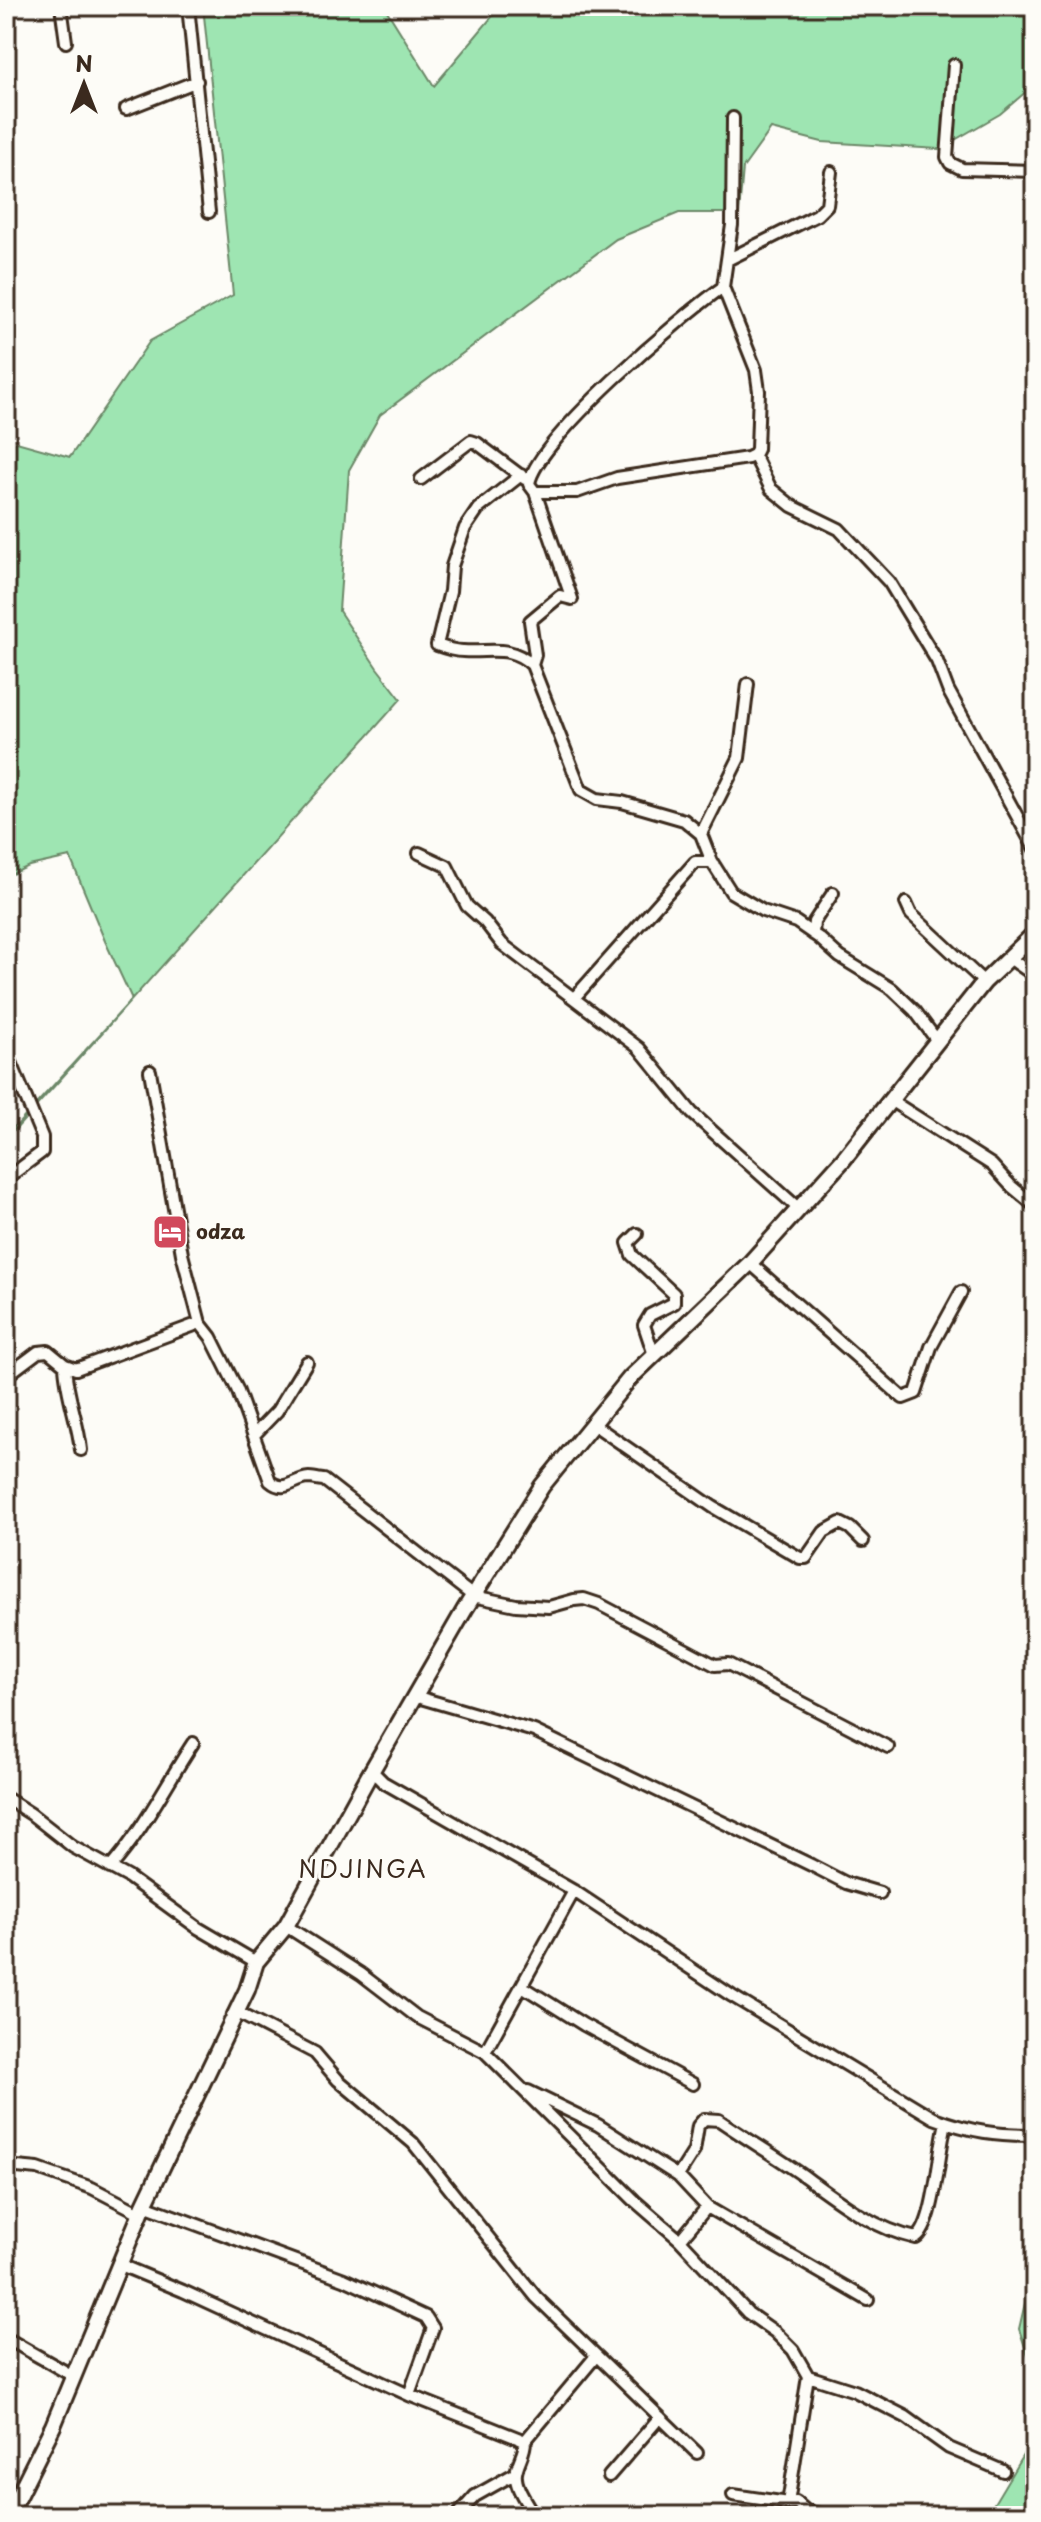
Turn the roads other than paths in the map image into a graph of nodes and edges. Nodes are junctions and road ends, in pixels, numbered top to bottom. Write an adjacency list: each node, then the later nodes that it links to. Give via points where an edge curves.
1 (61, 6): 3 (street)
2 (188, 6): 5 (street)
3 (66, 42)
4 (954, 65): 8 (street, via 950,163 962,169)
5 (197, 81): 6 (street); 10 (street)
6 (126, 109)
7 (733, 118): 11 (street)
8 (1035, 171)
9 (831, 172): 11 (street, via 827,205 817,215)
10 (209, 212)
11 (727, 260): 12 (street)
12 (723, 287): 13 (street, via 756,370); 15 (street, via 611,382 543,455)
13 (754, 455): 15 (street, via 617,478 577,492); 19 (street, via 771,489 792,506 839,529 889,582 937,661)
14 (421, 479): 15 (street, via 471,441)
15 (528, 484): 16 (street, via 572,599 560,596 530,621); 16 (street, via 478,509 465,528 437,645 520,654)
16 (532, 665): 18 (street, via 581,790 597,799 684,820)
17 (748, 684): 18 (street, via 739,758)
18 (701, 834): 21 (street)
19 (1035, 849)
20 (419, 853): 29 (street, via 447,866 467,906 502,944)
21 (712, 862): 25 (street, via 731,892); 29 (street, via 695,862)
22 (833, 893): 25 (street, via 814,922)
23 (906, 903): 28 (street, via 911,914)
24 (1035, 933): 26 (street)
25 (813, 934): 30 (street, via 892,989)
26 (1008, 957): 27 (street); 28 (street)
27 (1035, 976)
28 (984, 982): 30 (street)
29 (575, 997): 36 (street, via 639,1048 692,1113)
30 (938, 1042): 33 (street)
31 (6, 1050): 34 (street, via 43,1145 42,1152)
32 (150, 1071): 40 (street, via 182,1254)
33 (890, 1100): 35 (street, via 992,1165); 36 (street)
34 (6, 1179)
35 (1035, 1206)
36 (799, 1209): 38 (street)
37 (637, 1234): 41 (street, via 628,1243 632,1255 674,1294 674,1303 650,1315 644,1325)
38 (750, 1263): 39 (street, via 903,1398 916,1393 931,1347); 41 (street)
39 (961, 1292)
40 (200, 1323): 43 (street, via 85,1367); 46 (street, via 237,1389)
41 (654, 1355): 45 (street)
42 (307, 1362): 46 (street, via 277,1411)
43 (65, 1365): 44 (street, via 48,1351 38,1352); 47 (street)
44 (6, 1376)
45 (593, 1424): 48 (street, via 713,1507 800,1558 840,1523); 49 (street, via 542,1486)
46 (254, 1435): 49 (street, via 275,1486 324,1480)
47 (81, 1450)
48 (863, 1541)
49 (473, 1596): 50 (street); 52 (street, via 516,1605 549,1607 584,1599 599,1604)
50 (414, 1696): 53 (street); 57 (street, via 534,1731 846,1883)
51 (193, 1743): 55 (street)
52 (888, 1747)
53 (369, 1776): 56 (street, via 376,1775); 58 (street)
54 (6, 1798): 55 (street)
55 (110, 1868): 59 (street)
56 (574, 1891): 60 (street); 65 (street, via 732,1996)
57 (880, 1893)
58 (286, 1926): 59 (street); 62 (street, via 417,2017)
59 (256, 1962): 61 (street)
60 (522, 1986): 62 (street); 63 (street)
61 (236, 2012): 70 (street); 75 (street, via 315,2053 338,2080 413,2143 536,2297)
62 (485, 2052): 64 (street)
63 (693, 2084)
64 (518, 2086): 68 (street, via 598,2125); 71 (street)
65 (946, 2123): 66 (street, via 993,2135); 68 (street, via 925,2226 916,2238 871,2221 712,2118 698,2126 694,2151)
66 (1035, 2135)
67 (6, 2166): 70 (street, via 38,2169)
68 (678, 2176): 69 (street)
69 (707, 2207): 71 (street); 73 (street)
70 (142, 2209): 72 (street); 78 (street, via 344,2279 426,2317 433,2328)
71 (680, 2240): 77 (street, via 748,2313 793,2350)
72 (118, 2264): 76 (street); 78 (street)
73 (868, 2300)
74 (6, 2338): 76 (street)
75 (596, 2356): 79 (street); 80 (street)
76 (73, 2376): 87 (street)
77 (808, 2376): 82 (street, via 855,2391 906,2417 949,2448); 86 (street)
78 (409, 2395): 80 (street)
79 (660, 2417): 81 (street); 84 (street)
80 (525, 2441): 83 (street)
81 (697, 2453)
82 (1003, 2471)
83 (516, 2473): 88 (street, via 475,2496); 89 (street)
84 (609, 2476)
85 (733, 2495): 86 (street)
86 (788, 2503): 90 (street)
87 (11, 2515)
88 (457, 2516)
89 (534, 2516)
90 (829, 2516)

